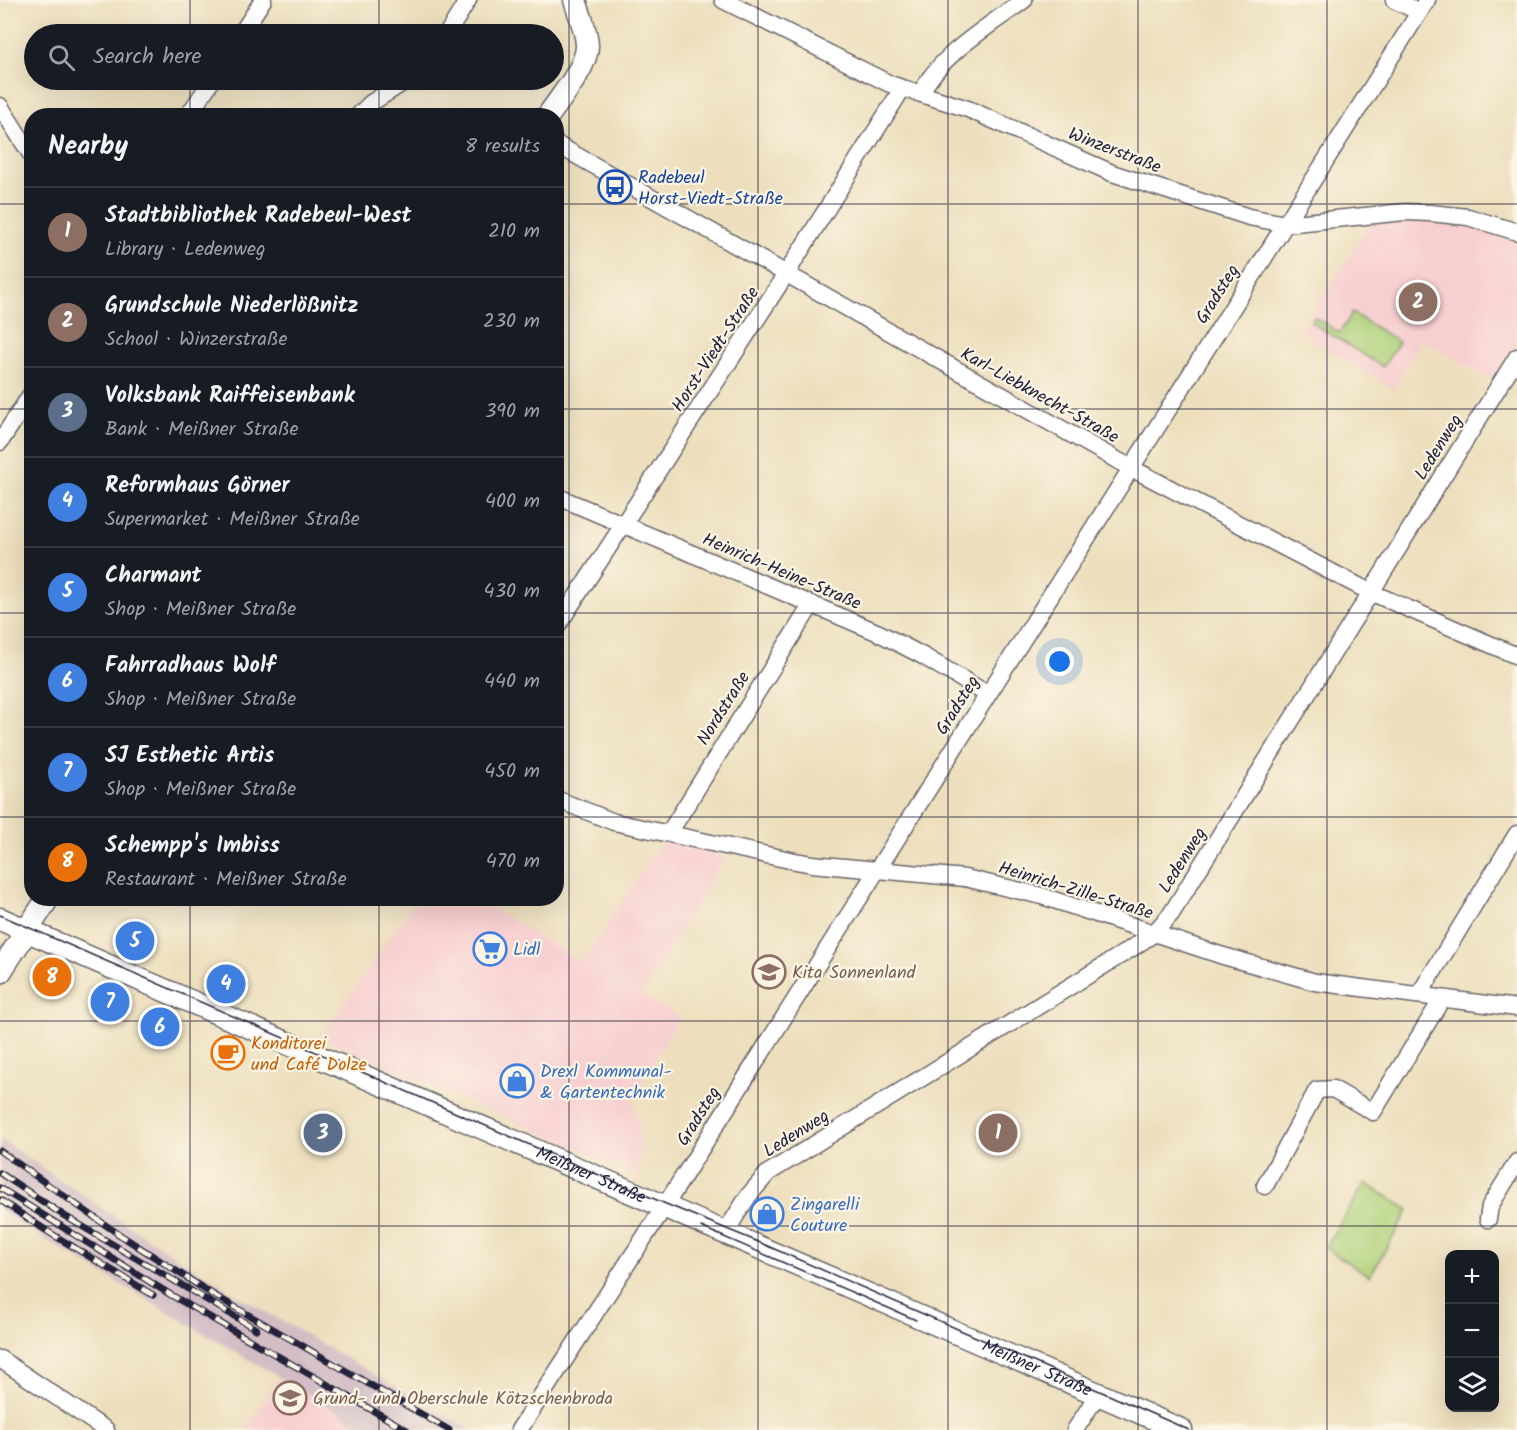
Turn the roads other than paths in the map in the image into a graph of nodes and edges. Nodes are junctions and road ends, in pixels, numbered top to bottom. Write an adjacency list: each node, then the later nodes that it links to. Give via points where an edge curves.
1 (263, 0): 8 (street)
2 (468, 0): 9 (street)
3 (575, 0): 17 (main road, via 587,49)
4 (723, 0): 10 (street, Winzerstraße)
5 (1024, 0): 13 (street, via 946,58)
6 (1394, 0): 7 (street)
7 (1423, 6): 20 (street, Gradsteg)
8 (247, 24)
9 (453, 24)
10 (902, 89): 13 (street, Winzerstraße); 22 (street, Horst-Viedt-Straße)
11 (205, 90): 15 (street)
12 (391, 90): 16 (street)
13 (921, 93): 20 (street, Winzerstraße, via 968,109 1112,173 1249,217)
14 (0, 106): 18 (street)
15 (193, 108)
16 (366, 108)
17 (554, 108)
18 (24, 144)
19 (564, 149): 22 (street, Karl-Liebknecht-Straße)
20 (1285, 224): 21 (street, Winzerstraße, via 1405,212 1468,217); 26 (street, Gradsteg)
21 (1517, 232)
22 (786, 274): 26 (street, Karl-Liebknecht-Straße); 28 (street, Horst-Viedt-Straße)
23 (1517, 357): 29 (street, Ledenweg)
24 (24, 405): 25 (street)
25 (0, 442)
26 (1131, 468): 29 (street, Karl-Liebknecht-Straße); 33 (street, Gradsteg)
27 (564, 499): 28 (street, Heinrich-Heine-Straße)
28 (624, 525): 30 (street, Heinrich-Heine-Straße); 31 (street, Horst-Viedt-Straße)
29 (1370, 592): 32 (street, Karl-Liebknecht-Straße); 41 (street, Ledenweg, via 1171,915)
30 (812, 604): 33 (street, Heinrich-Heine-Straße, via 900,644); 35 (street, Nordstraße)
31 (564, 616)
32 (1517, 656)
33 (987, 694): 37 (street, Gradsteg)
34 (564, 802): 35 (street, Heinrich-Zille-Straße, via 614,822)
35 (669, 833): 37 (street, Heinrich-Zille-Straße, via 801,862)
36 (1517, 834): 43 (street)
37 (875, 870): 41 (street, Heinrich-Zille-Straße, via 952,876 1042,896); 48 (street, Gradsteg)
38 (43, 906): 40 (main road)
39 (0, 919): 40 (main road, Meißner Straße)
40 (27, 931): 42 (main road); 48 (main road, Meißner Straße)
41 (1153, 934): 43 (street, Heinrich-Zille-Straße, via 1315,982); 50 (street, Ledenweg, via 768,1173)
42 (0, 972)
43 (1419, 995): 44 (street, Heinrich-Zille-Straße)
44 (1442, 999): 45 (street, Heinrich-Zille-Straße); 47 (street, via 1373,1112 1333,1089 1317,1090)
45 (1517, 1008)
46 (1517, 1162): 49 (street, via 1490,1206)
47 (1265, 1186)
48 (664, 1207): 50 (main road, Meißner Straße); 54 (street, Gradsteg)
49 (1488, 1219)
50 (726, 1233): 52 (main road, Meißner Straße)
51 (0, 1359): 53 (street)
52 (1098, 1394): 55 (street); 56 (main road, Meißner Straße)
53 (106, 1430)
54 (519, 1430)
55 (1075, 1430)
56 (1181, 1430)

